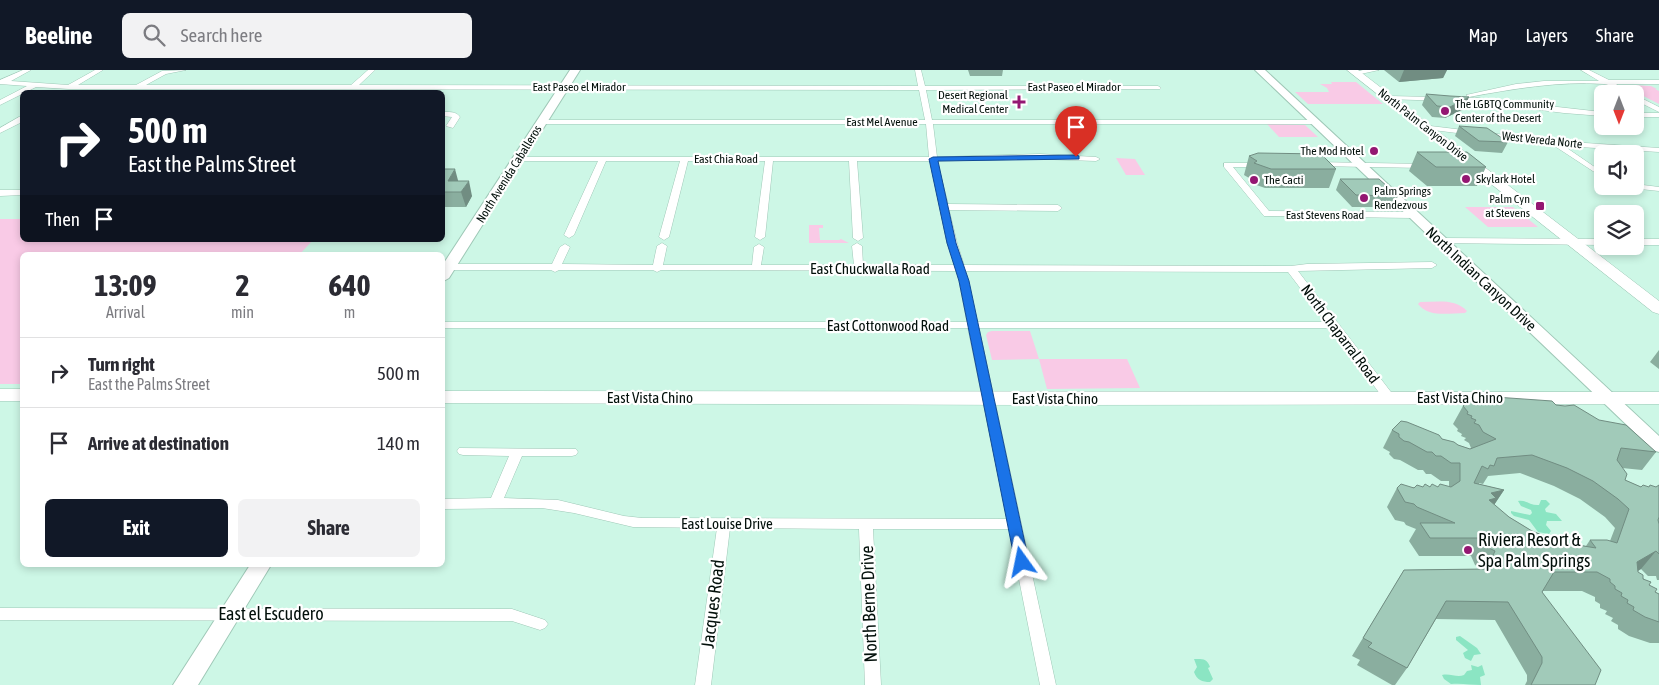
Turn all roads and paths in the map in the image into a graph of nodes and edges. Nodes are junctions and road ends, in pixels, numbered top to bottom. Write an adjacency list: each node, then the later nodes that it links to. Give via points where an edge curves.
1 (28, 70): 12 (street)
2 (100, 70): 16 (street)
3 (183, 70): 17 (street, via 164,72)
4 (372, 70): 18 (street)
5 (575, 70): 20 (main road, North Avenida Caballeros)
6 (918, 70): 21 (street)
7 (1260, 70): 41 (main road, North Indian Canyon Drive)
8 (1376, 70): 10 (street)
9 (1584, 70): 11 (street)
10 (1354, 72): 29 (main road, North Palm Canyon Drive)
11 (1606, 81): 13 (street); 15 (street); 23 (street, via 1544,83)
12 (2, 82): 14 (street, East Paseo el Mirador)
13 (1659, 82)
14 (37, 84): 16 (street, East Paseo el Mirador); 24 (street)
15 (1613, 85)
16 (69, 87): 17 (street, East Paseo el Mirador)
17 (137, 87): 18 (street, East Paseo el Mirador); 25 (street); 26 (street)
18 (353, 87): 19 (street, East Paseo el Mirador)
19 (369, 87): 20 (street, East Paseo el Mirador); 27 (street)
20 (564, 87): 21 (street, East Paseo el Mirador); 39 (main road, North Avenida Caballeros)
21 (921, 87): 22 (street, East Paseo el Mirador); 40 (street)
22 (1158, 88)
23 (1500, 89): 30 (street); 33 (street, via 1505,98)
24 (25, 90)
25 (129, 90)
26 (133, 90)
27 (363, 90)
28 (20, 93): 32 (street)
29 (1388, 98): 30 (street); 44 (main road, North Palm Canyon Drive)
30 (1448, 98): 33 (street)
31 (1644, 102): 34 (street)
32 (0, 103)
33 (1524, 106): 35 (street)
34 (1659, 110)
35 (1594, 113)
36 (445, 114): 43 (street, via 456,117)
37 (1644, 114): 38 (street)
38 (1659, 115)
39 (542, 122): 40 (street, East Mel Avenue); 48 (main road, North Avenida Caballeros)
40 (929, 122): 41 (street, East Mel Avenue); 53 (street)
41 (1313, 122): 57 (main road, North Indian Canyon Drive)
42 (19, 123): 45 (street)
43 (450, 126)
44 (1424, 126): 46 (street, West Vereda Norte); 69 (main road, North Palm Canyon Drive, via 1470,166)
45 (0, 131)
46 (1556, 143): 47 (street, West Vereda Norte); 59 (street)
47 (1659, 150)
48 (518, 159): 49 (street, East Chia Road); 75 (main road, North Avenida Caballeros)
49 (603, 159): 50 (street, East Chia Road); 67 (street)
50 (685, 159): 51 (street, East Chia Road); 77 (street)
51 (769, 159): 52 (street, East Chia Road); 78 (street)
52 (853, 159): 53 (street, East Chia Road); 79 (street)
53 (933, 159): 54 (street, East Chia Road); 64 (street)
54 (1096, 159)
55 (1303, 164): 57 (street)
56 (1266, 165): 66 (street, East Stevens Road, via 1227,165 1267,214)
57 (1361, 166): 58 (street); 66 (main road, North Indian Canyon Drive)
58 (1437, 166)
59 (1594, 169)
60 (1644, 187): 61 (street)
61 (1659, 189)
62 (0, 193): 63 (street)
63 (20, 193)
64 (945, 207): 65 (street); 80 (street)
65 (1058, 208)
66 (1412, 215): 68 (main road, North Indian Canyon Drive)
67 (569, 235)
68 (1441, 241): 69 (street); 90 (main road, North Indian Canyon Drive)
69 (1573, 241): 70 (street); 83 (main road, North Palm Canyon Drive)
70 (1594, 242)
71 (1644, 242): 72 (street)
72 (1659, 242)
73 (565, 247): 76 (street)
74 (1432, 264): 81 (street, East Chuckwalla Road)
75 (449, 267): 76 (street, East Chuckwalla Road); 82 (main road, North Avenida Caballeros)
76 (555, 269): 77 (street, East Chuckwalla Road)
77 (657, 269): 78 (street, East Chuckwalla Road)
78 (756, 269): 79 (street, East Chuckwalla Road)
79 (858, 269): 80 (street, East Chuckwalla Road)
80 (961, 269): 81 (street, East Chuckwalla Road); 86 (street)
81 (1291, 269): 85 (street, North Chaparral Road)
82 (445, 273)
83 (1659, 309)
84 (445, 325): 86 (street, East Cottonwood Road)
85 (1334, 325): 86 (street, East Cottonwood Road); 93 (street, North Chaparral Road)
86 (974, 326): 92 (street)
87 (0, 395): 88 (main road)
88 (20, 395)
89 (445, 397): 92 (main road, East Vista Chino)
90 (1608, 398): 91 (main road, East Vista Chino); 93 (main road, East Vista Chino); 94 (main road, North Indian Canyon Drive)
91 (1659, 398)
92 (988, 399): 93 (main road, East Vista Chino); 102 (street)
93 (1390, 399)
94 (1659, 446)
95 (463, 451): 96 (street)
96 (518, 452): 97 (street); 99 (street)
97 (572, 452)
98 (445, 504): 99 (street, East Louise Drive)
99 (495, 504): 100 (street, East Louise Drive, via 574,508 638,523)
100 (724, 524): 101 (street, East Louise Drive); 108 (street, Jacques Road)
101 (866, 524): 102 (street, East Louise Drive); 109 (street, North Berne Drive)
102 (1014, 524): 110 (street)
103 (260, 567): 105 (street)
104 (0, 614): 105 (street, East el Escudero)
105 (230, 614): 106 (street, East el Escudero, via 512,615); 107 (street)
106 (540, 624)
107 (185, 685)
108 (703, 685)
109 (873, 685)
110 (1048, 685)

